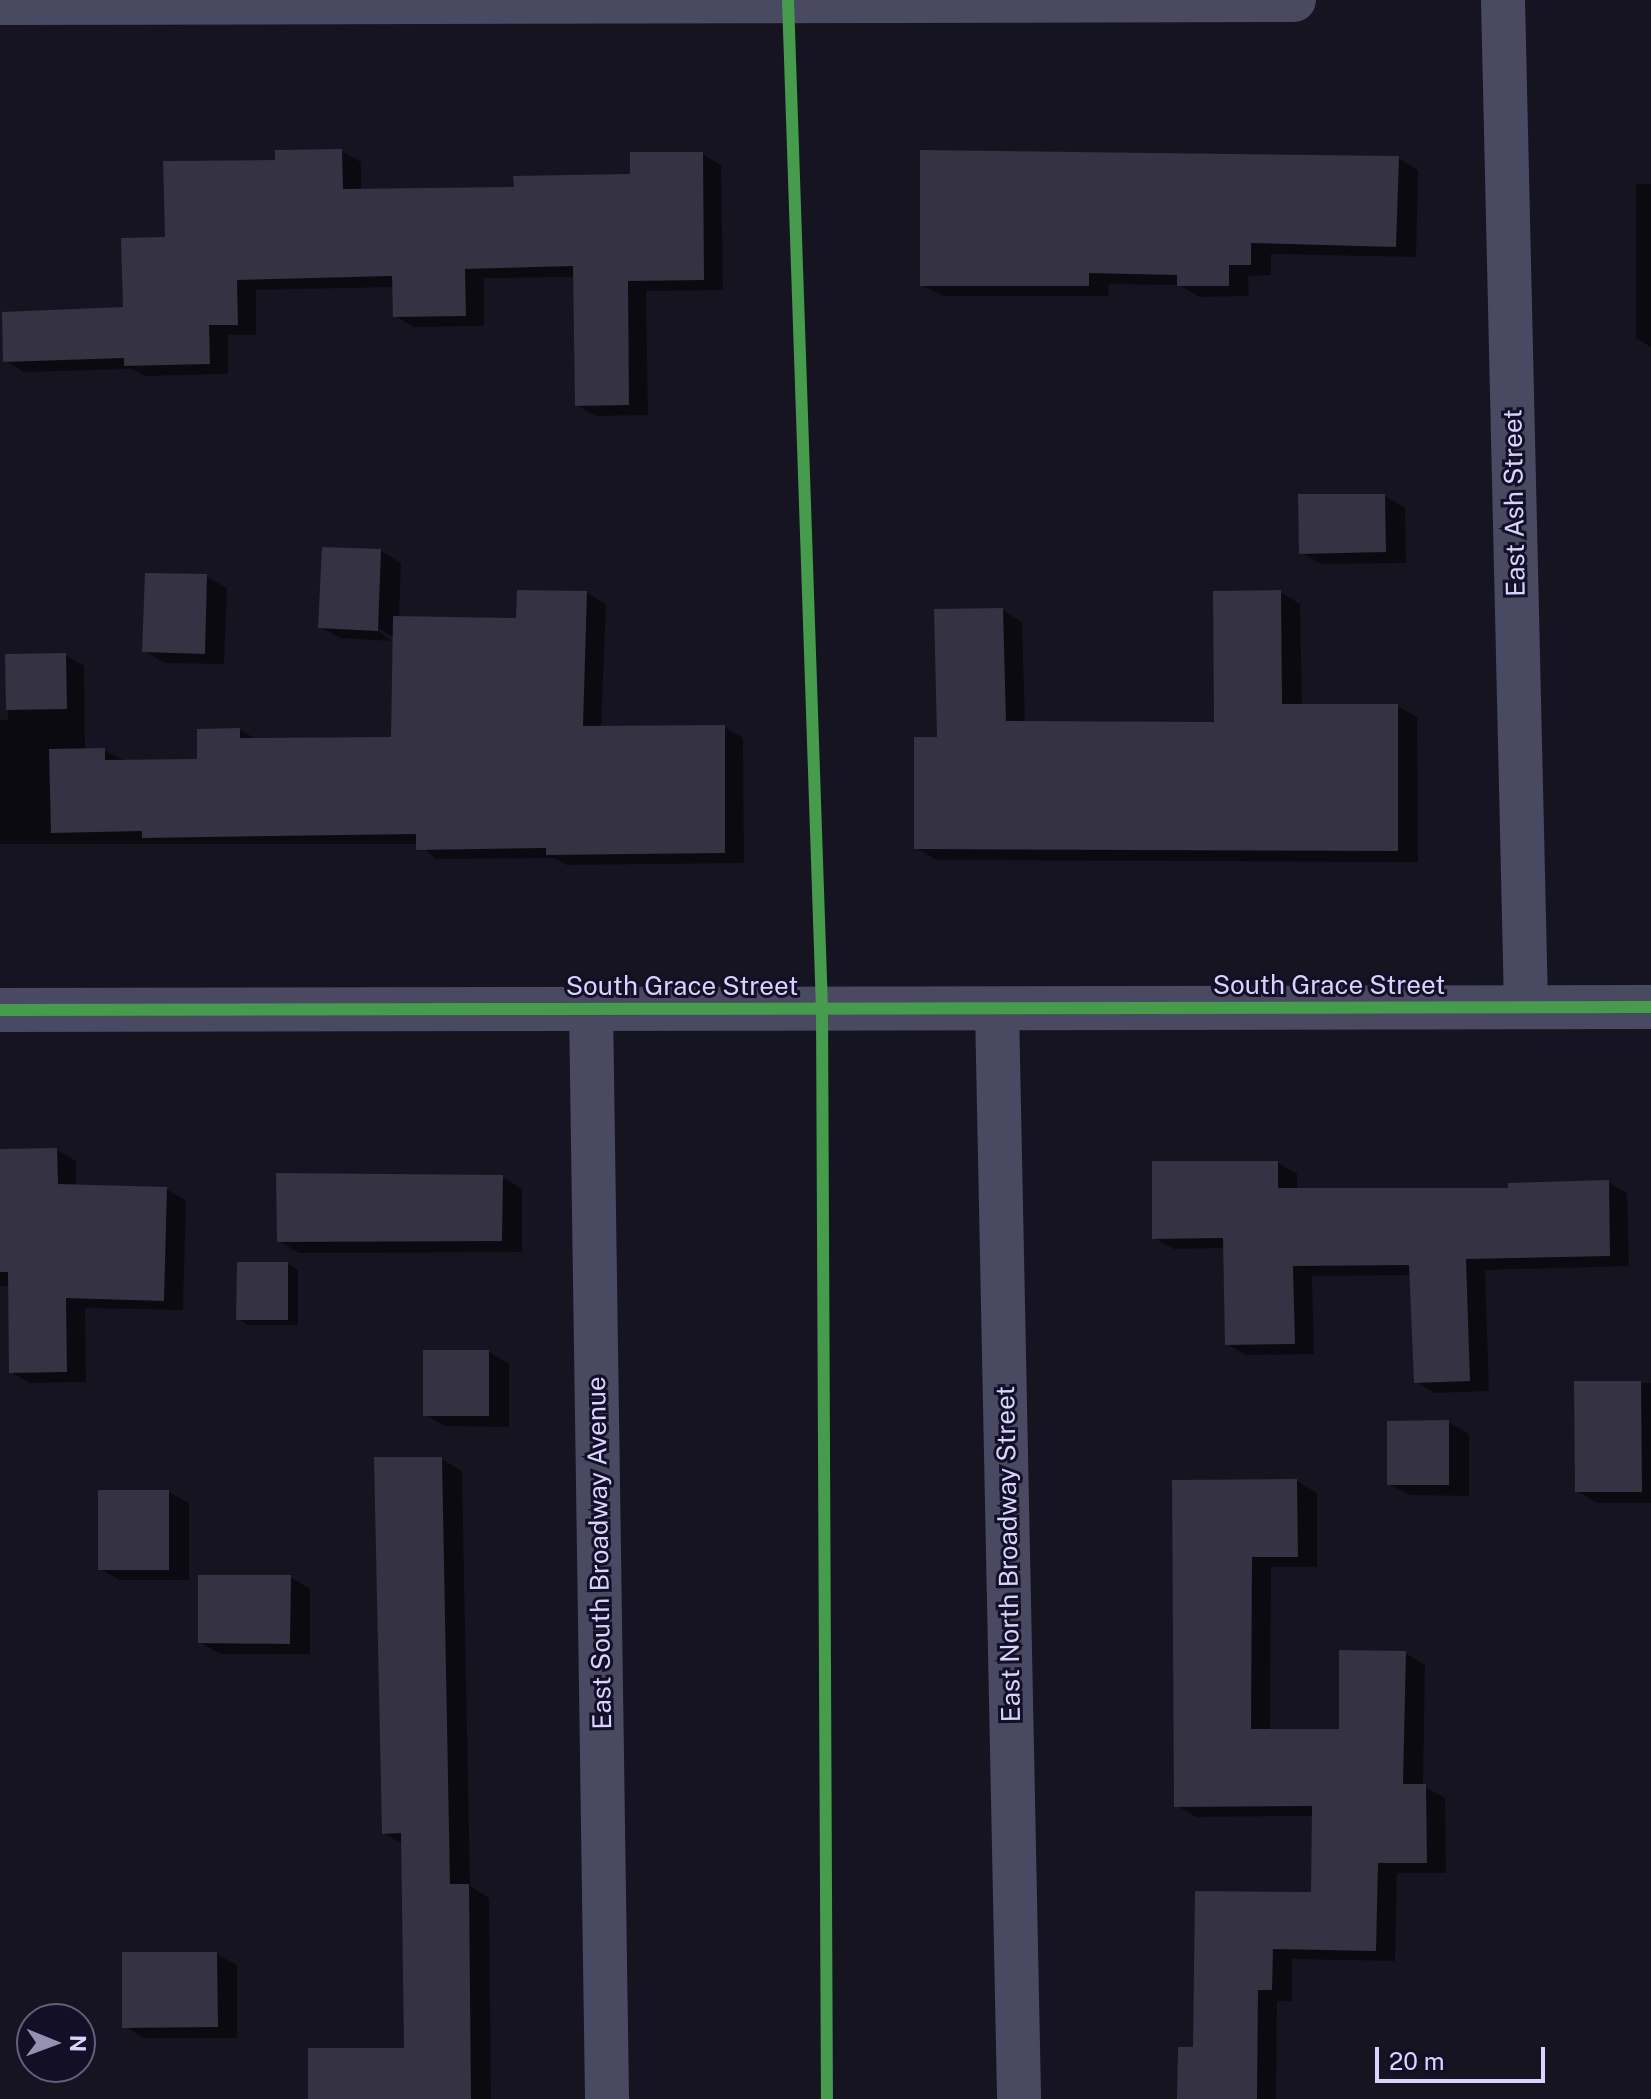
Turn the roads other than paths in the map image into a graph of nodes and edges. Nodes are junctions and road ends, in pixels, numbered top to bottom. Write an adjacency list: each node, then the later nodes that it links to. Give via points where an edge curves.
1 (1294, 0): 3 (street)
2 (1503, 0): 4 (street, East Ash Street)
3 (0, 3)
4 (1526, 1006): 6 (street, South Grace Street); 7 (street, South Grace Street)
5 (591, 1007): 7 (street, South Grace Street); 8 (street, South Grace Street); 9 (street, East South Broadway Avenue)
6 (1651, 1007)
7 (997, 1009): 10 (street, East North Broadway Street)
8 (0, 1010)
9 (607, 2099)
10 (1019, 2099)

